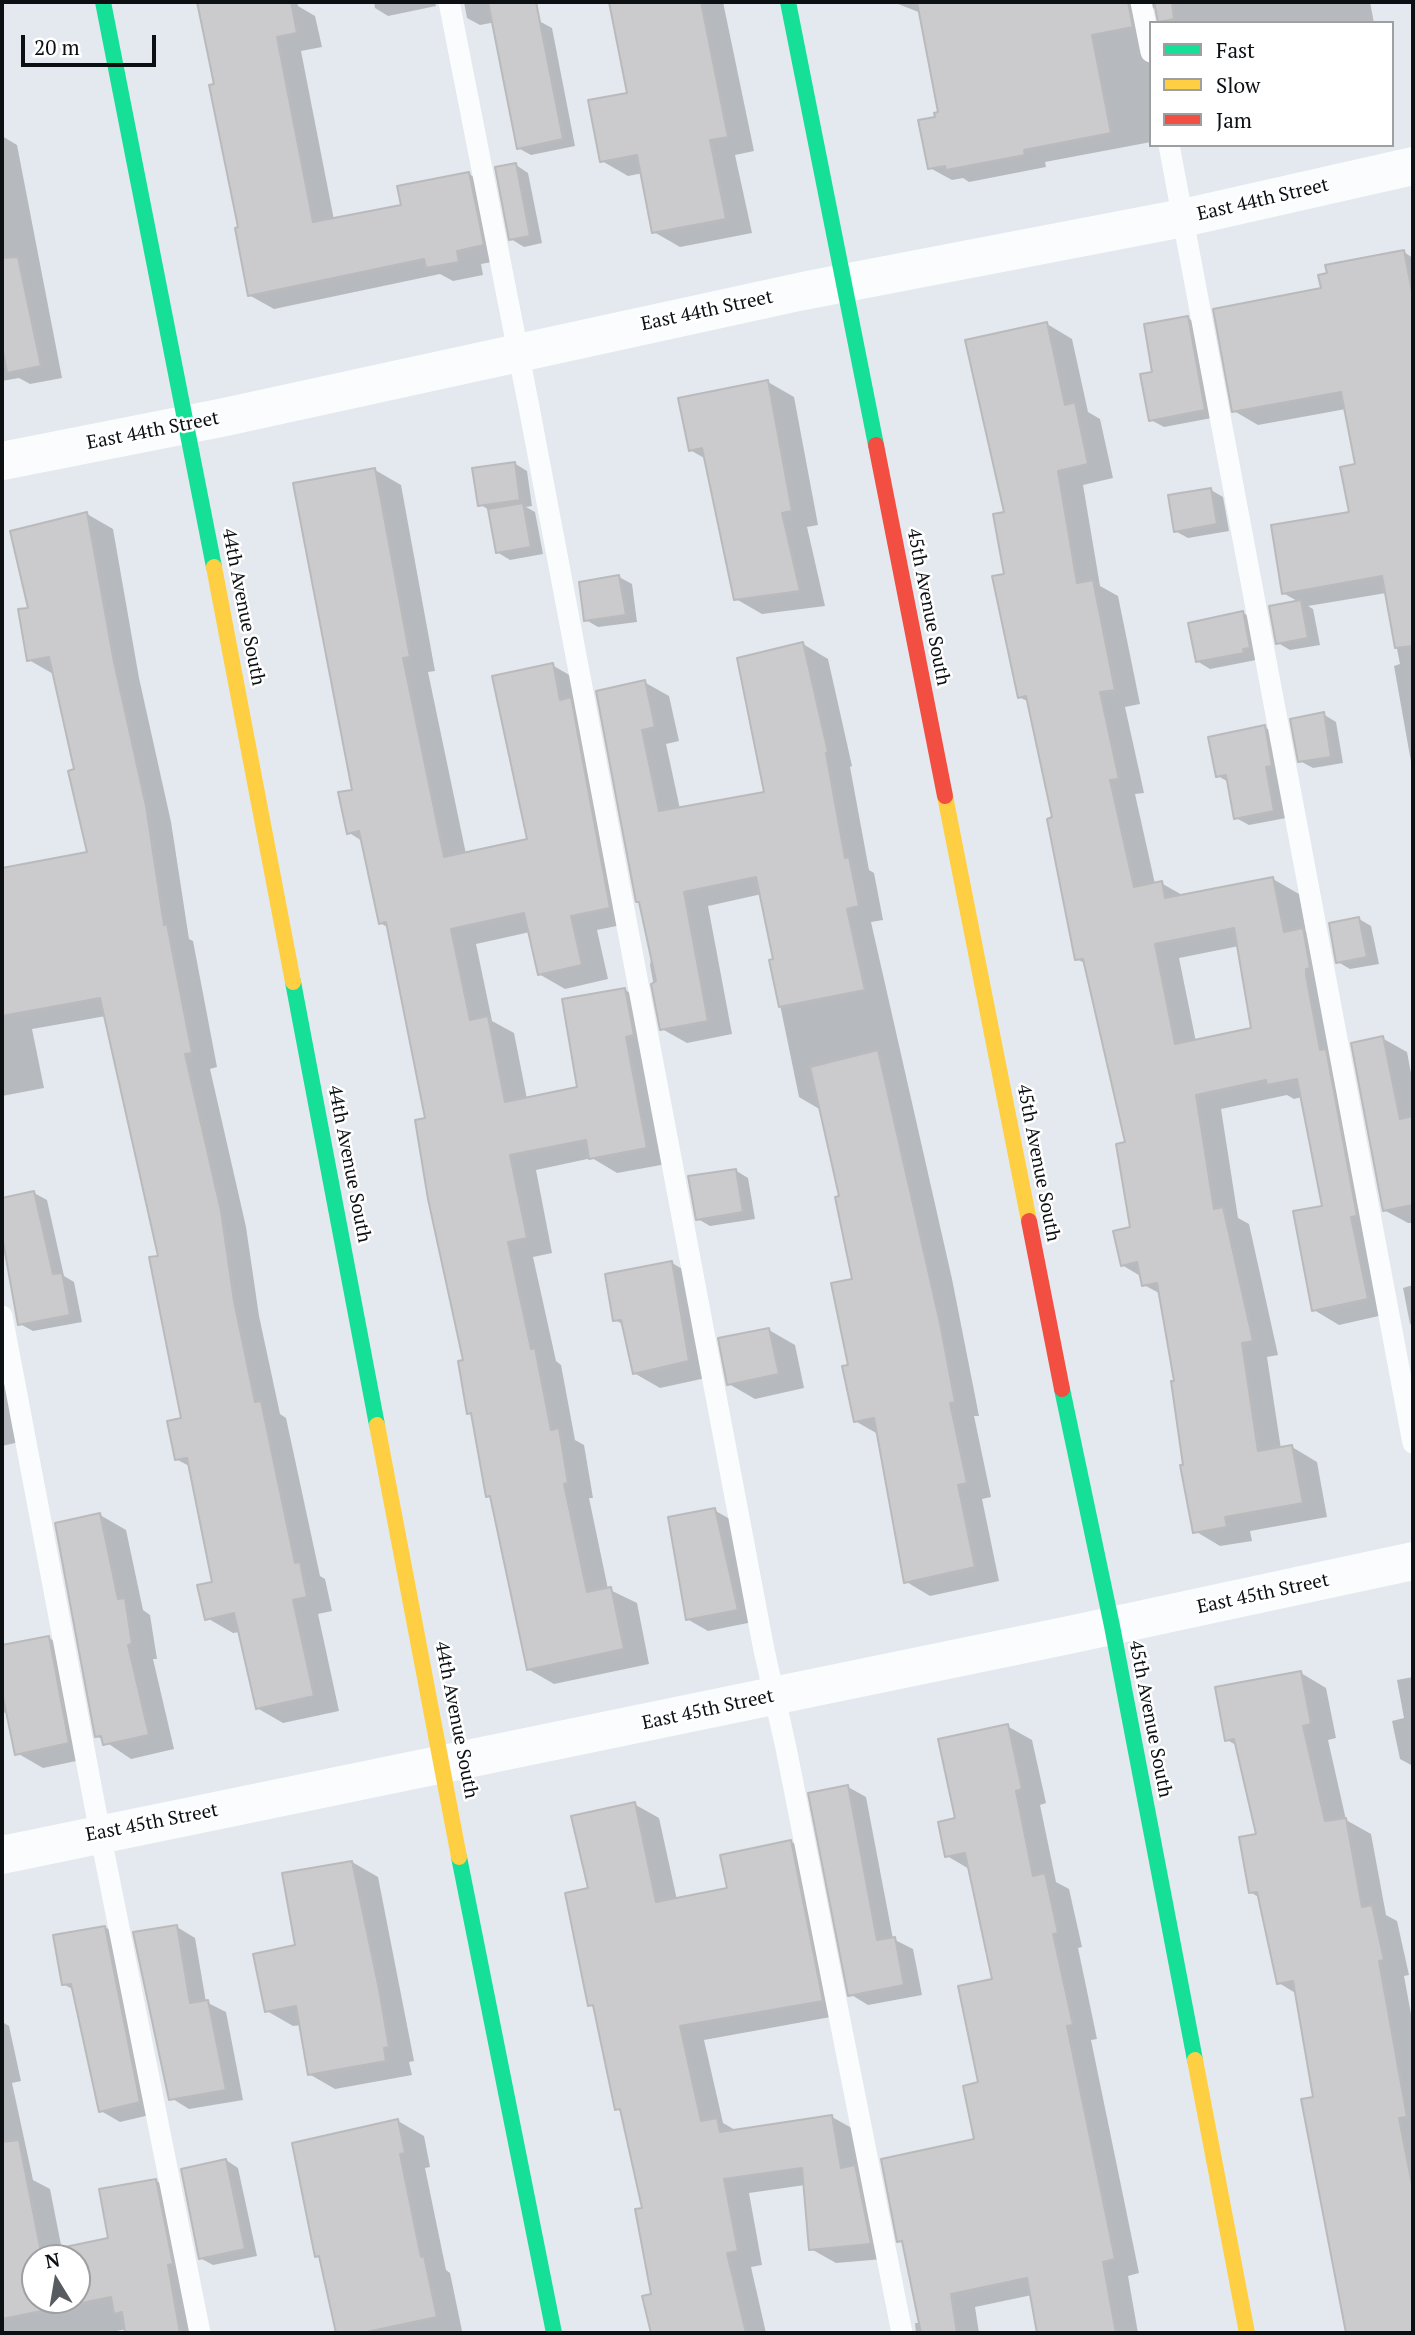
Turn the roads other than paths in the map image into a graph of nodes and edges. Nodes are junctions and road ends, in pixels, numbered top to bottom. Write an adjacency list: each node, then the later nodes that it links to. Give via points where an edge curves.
1 (103, 2): 11 (street, 44th Avenue South)
2 (449, 2): 10 (lane)
3 (788, 2): 9 (street, 45th Avenue South)
4 (1141, 2): 5 (lane)
5 (1149, 42)
6 (1169, 147): 8 (lane)
7 (1413, 166): 8 (street, East 44th Street)
8 (1184, 218): 9 (street, East 44th Street); 14 (lane)
9 (842, 283): 10 (street, East 44th Street); 16 (street, 45th Avenue South)
10 (518, 351): 11 (street, East 44th Street); 17 (lane)
11 (187, 424): 12 (street, East 44th Street); 18 (street, 44th Avenue South)
12 (2, 461)
13 (2, 1316): 19 (lane)
14 (1413, 1443)
15 (1413, 1561): 16 (street, East 45th Street)
16 (1112, 1626): 17 (street, East 45th Street); 24 (street, 45th Avenue South)
17 (773, 1696): 18 (street, East 45th Street); 23 (lane)
18 (441, 1765): 19 (street, East 45th Street); 22 (street, 44th Avenue South)
19 (100, 1833): 20 (street, East 45th Street); 21 (lane)
20 (2, 1854)
21 (200, 2333)
22 (554, 2333)
23 (902, 2333)
24 (1247, 2333)

